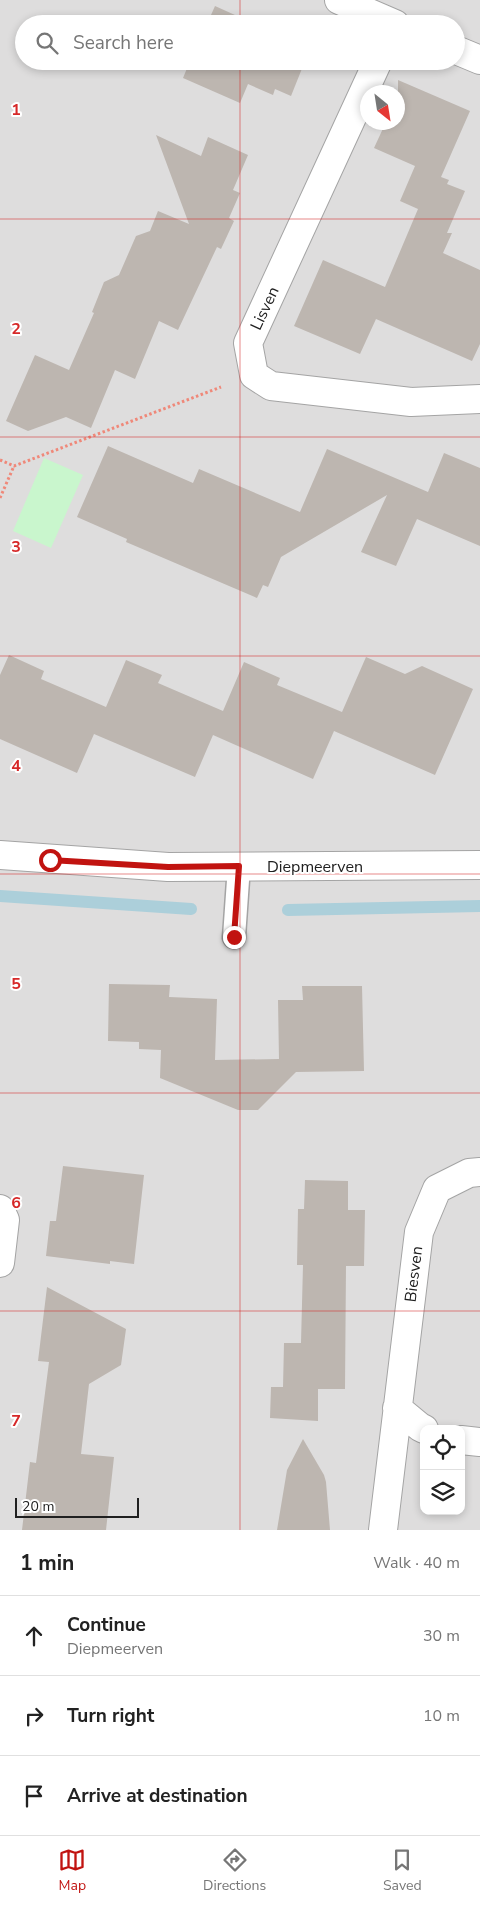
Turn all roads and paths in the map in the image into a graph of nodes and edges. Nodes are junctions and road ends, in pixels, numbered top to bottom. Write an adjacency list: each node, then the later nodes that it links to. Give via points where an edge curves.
1 (339, 0): 2 (street)
2 (374, 15)
3 (465, 54): 4 (street)
4 (480, 60)
5 (374, 70): 6 (street, Lisven, via 248,343)
6 (254, 375): 7 (street, via 271,386 411,402); 9 (path)
7 (480, 399)
8 (0, 460): 9 (path)
9 (14, 466): 10 (path)
10 (0, 498)
11 (0, 855): 13 (street, Diepmeerven, via 168,867)
12 (480, 865): 13 (street, Diepmeerven)
13 (239, 866): 14 (lane)
14 (234, 937)
15 (480, 1172): 18 (street, Biesven, via 469,1173 438,1189 418,1232)
16 (0, 1208): 17 (street, via 5,1220)
17 (0, 1263)
18 (397, 1408): 19 (street); 22 (street, Biesven)
19 (420, 1428)
20 (465, 1440): 21 (street)
21 (480, 1442)
22 (383, 1530)

